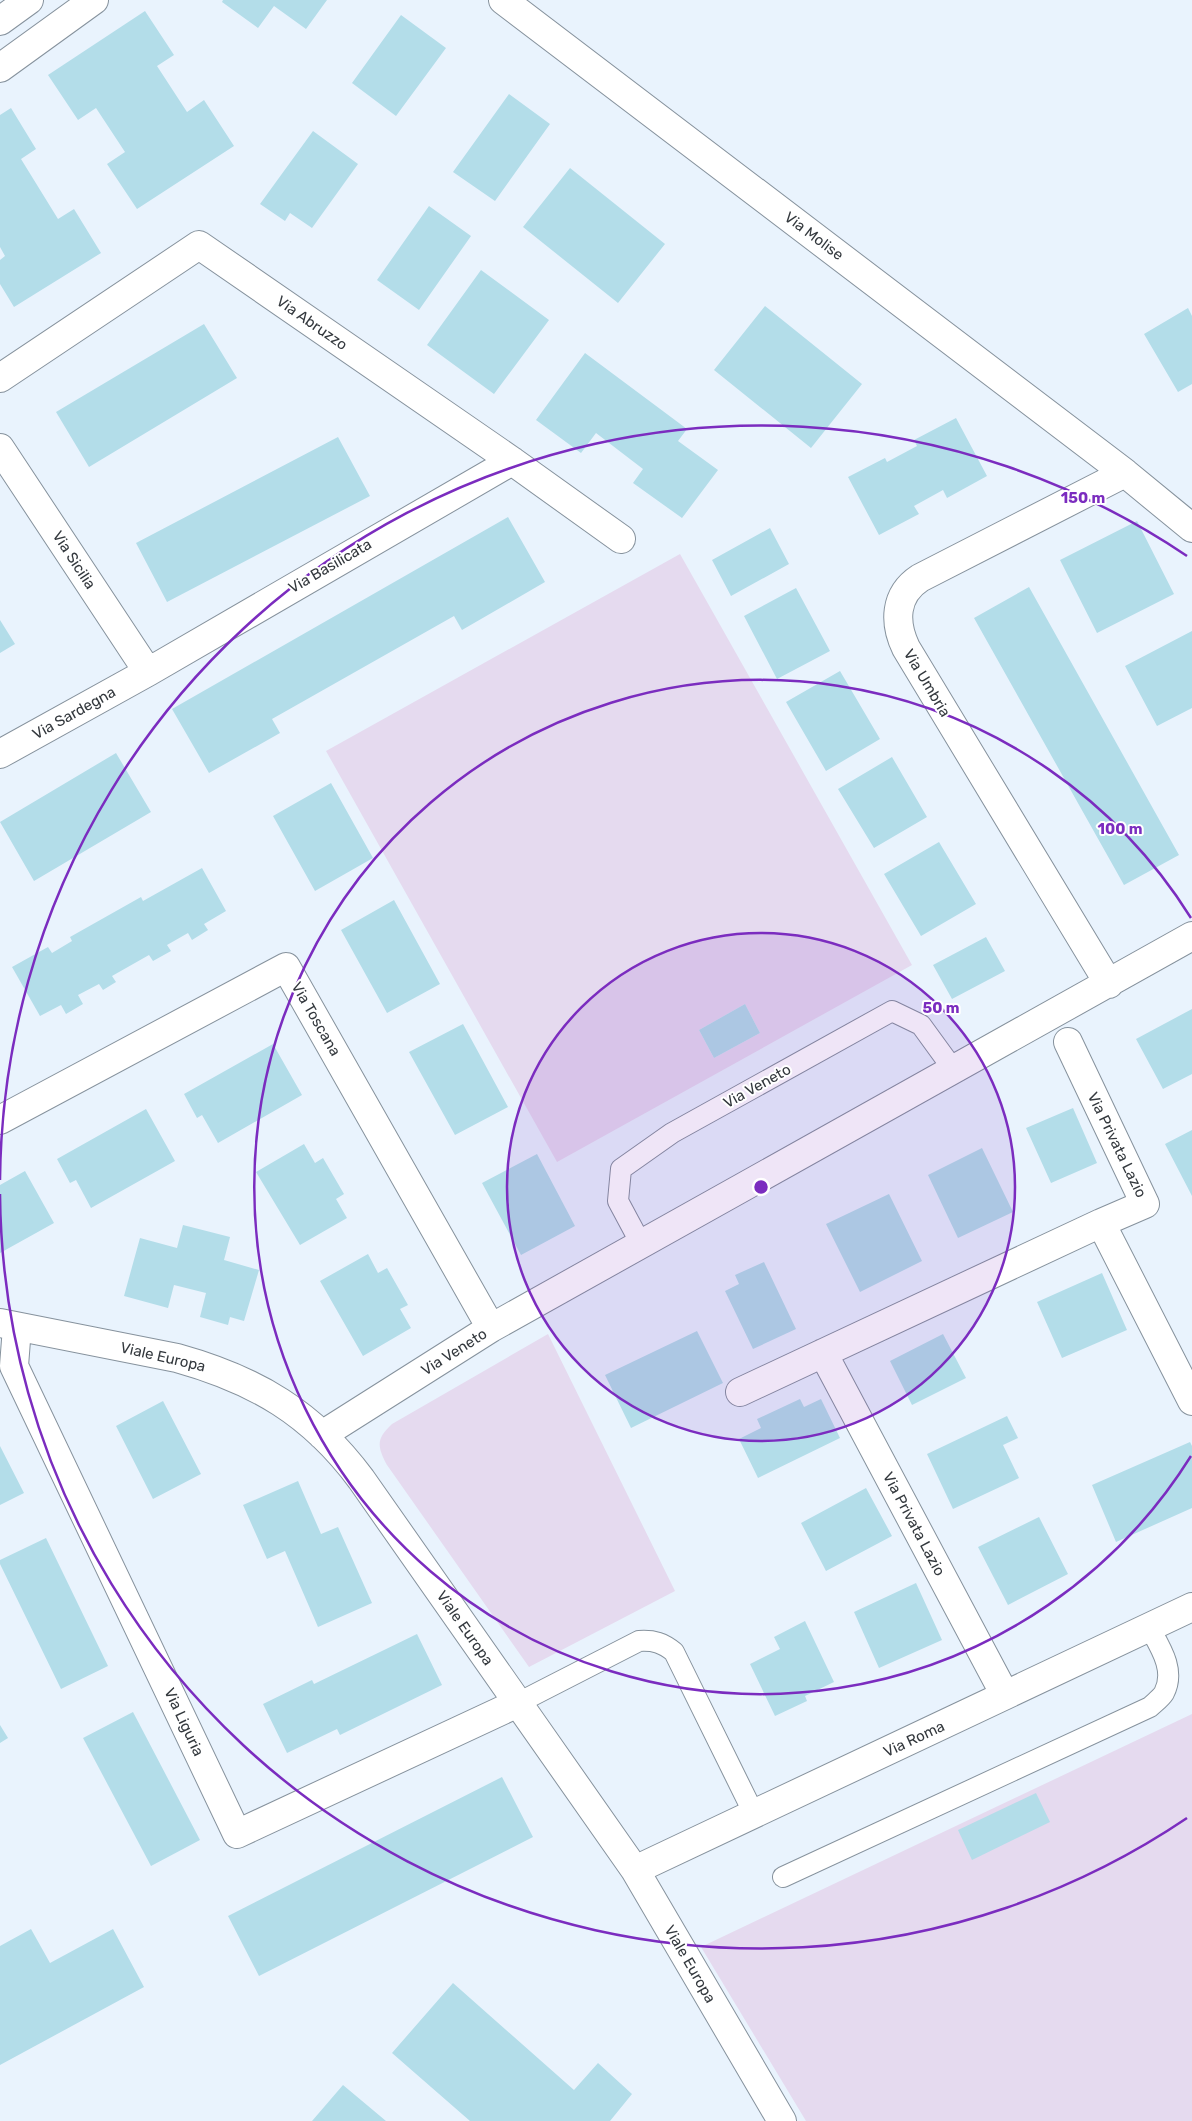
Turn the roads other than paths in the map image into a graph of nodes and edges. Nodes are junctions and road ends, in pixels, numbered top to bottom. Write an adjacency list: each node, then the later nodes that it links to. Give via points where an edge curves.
1 (29, 0): 4 (street)
2 (94, 0): 5 (street)
3 (503, 0): 9 (street, Via Molise)
4 (0, 21)
5 (0, 68)
6 (0, 378): 8 (street, Via Abruzzo, via 199,245)
7 (0, 448): 12 (street, Via Sicilia)
8 (512, 461): 11 (street, Via Abruzzo); 12 (street, Via Basilicata)
9 (1125, 473): 10 (street, Via Molise); 15 (street, Via Umbria, via 920,578 906,592 897,611 899,630 906,648)
10 (1192, 528)
11 (621, 539)
12 (148, 672): 13 (street, Via Sardegna)
13 (0, 754)
14 (1192, 936): 15 (street, Via Veneto)
15 (1108, 984): 17 (street, Via Veneto)
16 (1068, 1042): 19 (street, Via Privata Lazio, via 1145,1204)
17 (953, 1069): 20 (street, Via Veneto); 20 (lane, Via Veneto, via 921,1025 892,1011 672,1133 621,1169 618,1201)
18 (0, 1120): 22 (street, Via Toscana, via 286,967)
19 (1101, 1223): 23 (street, Via Privata Lazio); 25 (street)
20 (641, 1244): 22 (street, Via Veneto)
21 (9, 1325): 26 (street, Viale Europa, via 177,1358 215,1369 279,1400); 30 (street, Via Liguria, via 14,1366 237,1834)
22 (491, 1328): 26 (street, Via Veneto)
23 (823, 1353): 24 (street, Via Privata Lazio); 29 (street, Via Privata Lazio)
24 (740, 1392)
25 (1192, 1401)
26 (322, 1435): 30 (street, Viale Europa, via 361,1479)
27 (1192, 1607): 28 (street, Via Roma)
28 (1149, 1627): 29 (street, Via Roma); 33 (lane, via 1166,1660 1169,1676 1164,1693 1150,1708)
29 (1006, 1695): 31 (street, Via Roma)
30 (518, 1703): 31 (lane, via 639,1641 664,1644 674,1652); 32 (street, Viale Europa)
31 (754, 1814): 32 (street, Via Roma)
32 (635, 1870): 34 (street, Viale Europa)
33 (783, 1877)
34 (782, 2121)

